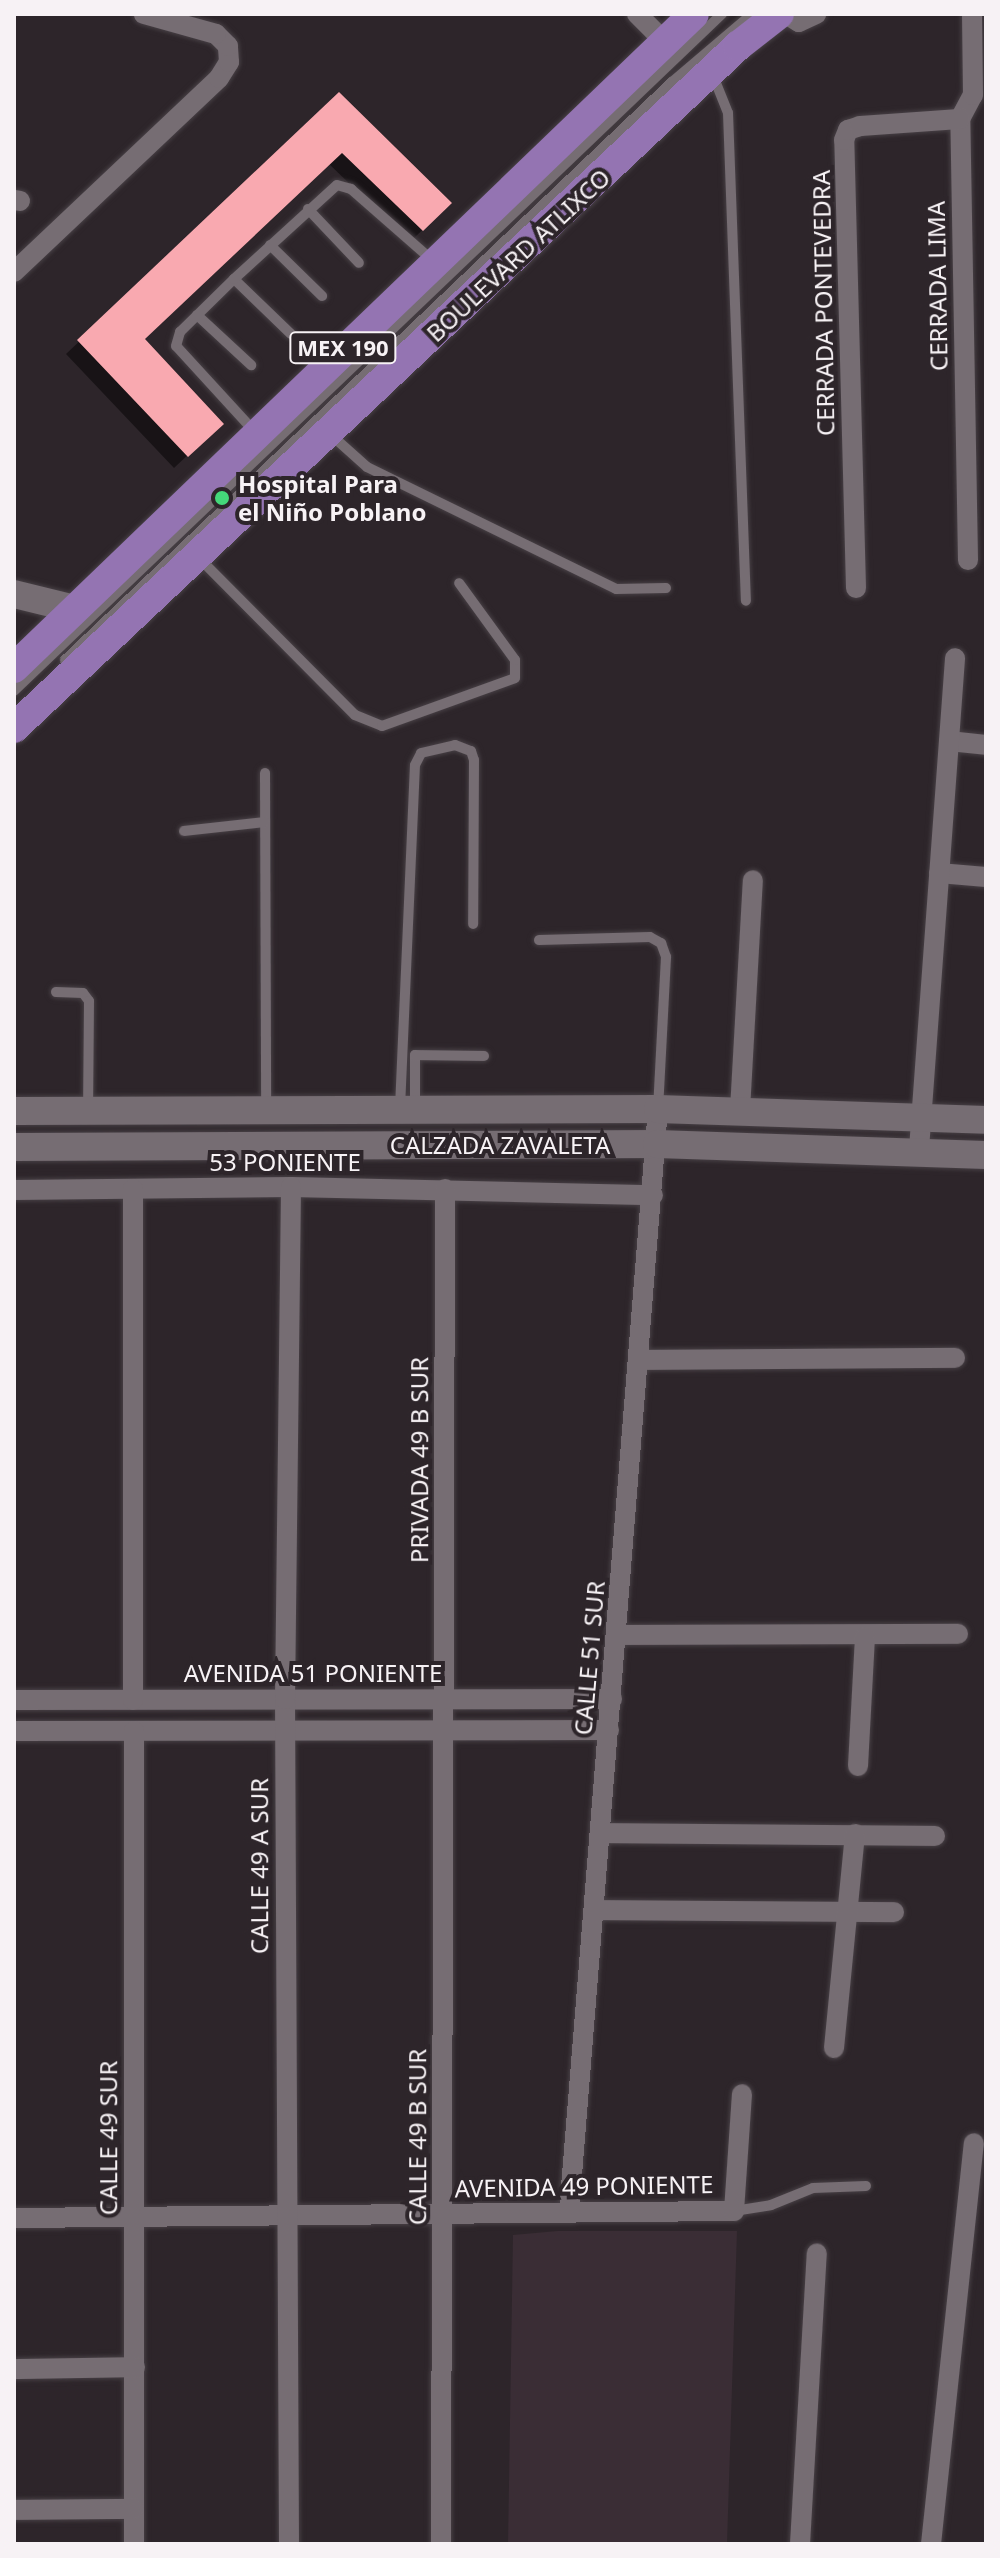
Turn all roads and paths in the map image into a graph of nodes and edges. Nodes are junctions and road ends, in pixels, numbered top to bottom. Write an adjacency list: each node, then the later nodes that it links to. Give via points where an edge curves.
1 (144, 14): 16 (street, via 216,34 228,46 229,62 219,78)
2 (637, 14): 9 (street)
3 (722, 14): 34 (lane)
4 (752, 14): 36 (lane, via 672,82)
5 (779, 14): 10 (main road, BOULEVARD ATLIXCO / MEX 190)
6 (786, 14): 7 (street, via 799,22)
7 (816, 14)
8 (972, 14): 11 (street, CERRADA LIMA, via 973,95)
9 (676, 25): 14 (main road, MEX 190)
10 (711, 72): 23 (main road, BOULEVARD ATLIXCO / MEX 190); 30 (lane, via 728,113)
11 (960, 119): 25 (street, CERRADA LIMA); 28 (street, CERRADA PONTEVEDRA, via 860,126 848,130 844,140)
12 (308, 209): 13 (lane); 14 (lane, via 330,189 344,185); 15 (lane)
13 (270, 245): 17 (lane); 18 (lane)
14 (433, 261): 22 (main road, MEX 190)
15 (359, 263)
16 (14, 272)
17 (234, 279): 19 (lane); 20 (lane)
18 (322, 296)
19 (197, 315): 21 (lane); 22 (lane, via 180,332 176,346)
20 (291, 334)
21 (251, 365)
22 (255, 433): 31 (main road, MEX 190)
23 (329, 433): 24 (main road, BOULEVARD ATLIXCO / MEX 190); 27 (lane, via 367,467 616,589)
24 (197, 556): 26 (lane, via 355,715 382,726 515,678 515,660); 35 (main road, BOULEVARD ATLIXCO / MEX 190)
25 (968, 560)
26 (459, 583)
27 (666, 588)
28 (856, 588)
29 (14, 594): 31 (main road)
30 (746, 601)
31 (75, 609): 33 (main road, MEX 190)
32 (955, 658): 38 (street)
33 (14, 668)
34 (14, 691)
35 (46, 697): 37 (main road, BOULEVARD ATLIXCO / MEX 190); 40 (main road)
36 (14, 708)
37 (14, 728)
38 (949, 741): 39 (street); 44 (street)
39 (986, 745)
40 (14, 746)
41 (265, 773): 42 (lane)
42 (265, 822): 43 (lane); 54 (lane)
43 (184, 831)
44 (939, 873): 45 (street); 59 (street)
45 (986, 877)
46 (753, 880): 56 (street)
47 (473, 924): 50 (lane, via 474,760 464,745 455,745 421,753 415,765)
48 (539, 940): 53 (lane, via 650,937 661,943 666,957)
49 (56, 992): 58 (lane, via 83,993 89,1001)
50 (401, 1055): 51 (lane); 55 (lane)
51 (415, 1055): 52 (lane); 55 (lane)
52 (484, 1056)
53 (658, 1109): 55 (main road, CALZADA ZAVALETA); 56 (main road, CALZADA ZAVALETA); 61 (street, CALLE 51 SUR)
54 (266, 1110): 55 (main road, CALZADA ZAVALETA); 58 (main road, CALZADA ZAVALETA)
55 (408, 1110)
56 (740, 1110): 59 (main road, CALZADA ZAVALETA)
57 (14, 1111): 58 (main road, CALZADA ZAVALETA)
58 (88, 1111)
59 (920, 1115): 60 (main road, CALZADA ZAVALETA); 63 (street)
60 (986, 1120)
61 (657, 1144): 62 (main road, CALZADA ZAVALETA); 63 (main road, CALZADA ZAVALETA); 69 (street, CALLE 51 SUR)
62 (14, 1147)
63 (919, 1149): 64 (main road, CALZADA ZAVALETA)
64 (986, 1155)
65 (291, 1187): 66 (street, 53 PONIENTE); 67 (street, 53 PONIENTE); 75 (street, CALLE 49 A SUR)
66 (133, 1189): 68 (street, 53 PONIENTE); 79 (street)
67 (445, 1189): 69 (street, 53 PONIENTE); 76 (street, PRIVADA 49 B SUR)
68 (14, 1190)
69 (653, 1195): 71 (street, CALLE 51 SUR)
70 (955, 1358): 71 (street)
71 (640, 1360): 73 (street, CALLE 51 SUR)
72 (958, 1634): 74 (street)
73 (617, 1635): 74 (street); 77 (street, CALLE 51 SUR)
74 (865, 1637): 85 (street)
75 (285, 1699): 76 (street, AVENIDA 51 PONIENTE); 79 (street, AVENIDA 51 PONIENTE); 83 (street, CALLE 49 A SUR)
76 (444, 1699): 77 (street, AVENIDA 51 PONIENTE); 84 (street, PRIVADA 49 B SUR)
77 (612, 1699): 80 (street, CALLE 51 SUR)
78 (14, 1700): 79 (street, AVENIDA 51 PONIENTE)
79 (133, 1700)
80 (609, 1730): 84 (street); 86 (street, CALLE 51 SUR)
81 (14, 1731): 82 (street)
82 (134, 1731): 83 (street); 100 (street, CALLE 49 SUR)
83 (285, 1731): 84 (street); 99 (street, CALLE 49 A SUR)
84 (444, 1731): 98 (street, CALLE 49 B SUR)
85 (858, 1766)
86 (600, 1833): 87 (street); 90 (street, CALLE 51 SUR)
87 (855, 1834): 88 (street); 89 (street)
88 (935, 1836)
89 (848, 1909): 90 (street); 91 (street); 92 (street)
90 (594, 1910): 97 (street, CALLE 51 SUR)
91 (894, 1912)
92 (834, 2048)
93 (742, 2094): 96 (street)
94 (974, 2143): 111 (street)
95 (866, 2186): 96 (lane, AVENIDA 49 PONIENTE, via 813,2188 771,2205)
96 (734, 2211): 97 (street, AVENIDA 49 PONIENTE)
97 (569, 2212): 98 (street, AVENIDA 49 PONIENTE)
98 (443, 2214): 99 (street, AVENIDA 49 PONIENTE); 109 (street, CALLE 49 B SUR)
99 (287, 2215): 100 (street, AVENIDA 49 PONIENTE); 108 (street, CALLE 49 A SUR)
100 (134, 2217): 101 (street, AVENIDA 49 PONIENTE); 103 (street, CALLE 49 SUR)
101 (14, 2218)
102 (817, 2253): 110 (street)
103 (135, 2367): 104 (street); 105 (street, CALLE 49 SUR)
104 (14, 2369)
105 (134, 2509): 106 (street); 107 (street, CALLE 49 SUR)
106 (14, 2510)
107 (134, 2544)
108 (289, 2544)
109 (441, 2544)
110 (800, 2544)
111 (931, 2544)

